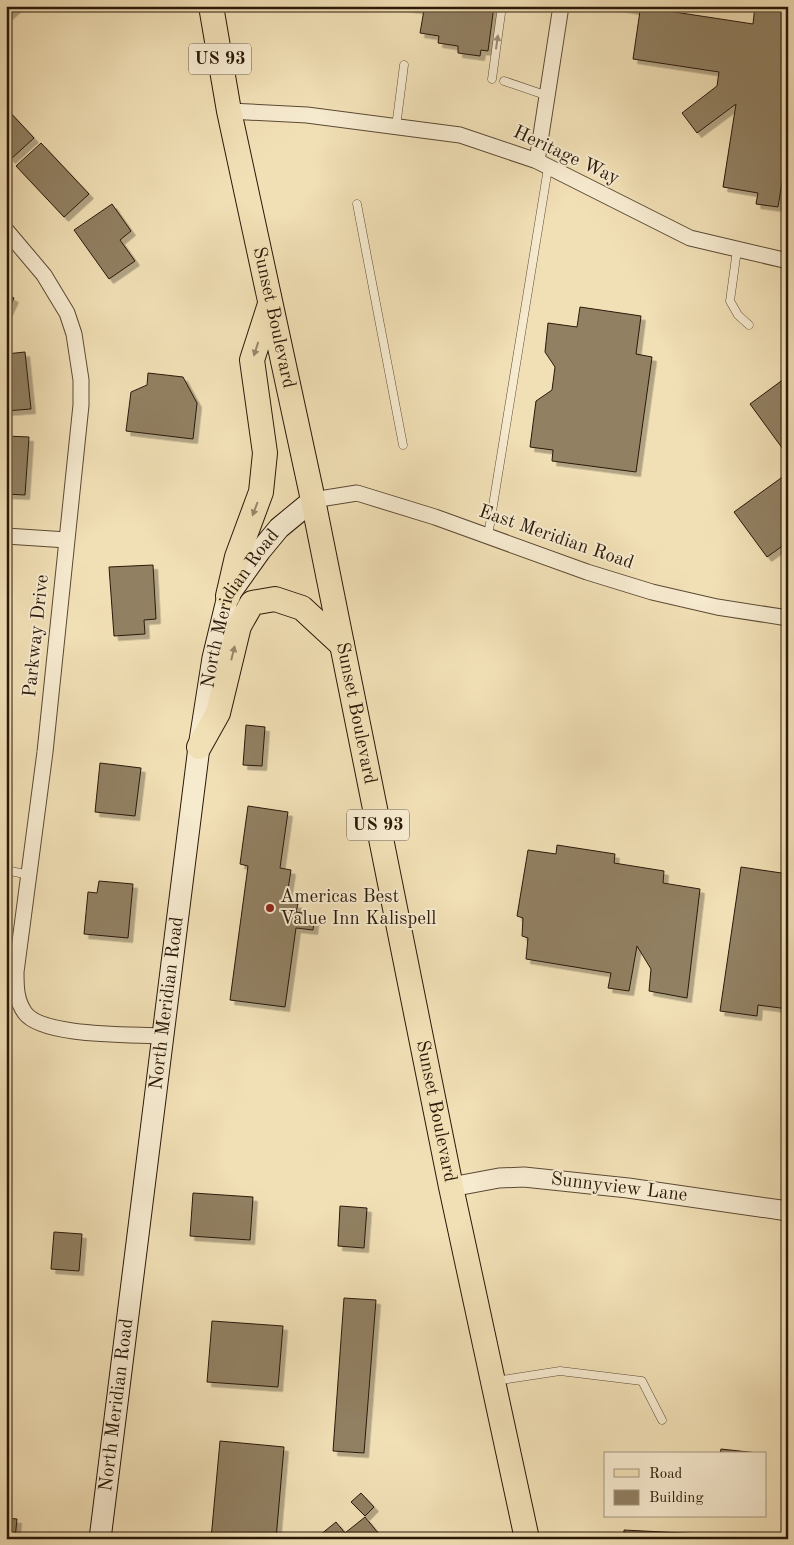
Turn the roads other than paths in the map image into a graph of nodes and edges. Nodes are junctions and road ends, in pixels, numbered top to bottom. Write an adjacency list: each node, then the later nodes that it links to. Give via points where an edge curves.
1 (211, 6): 8 (main road, Sunset Boulevard / US 93)
2 (502, 6): 5 (lane, one-way to 2)
3 (561, 6): 7 (street)
4 (404, 65): 9 (lane)
5 (492, 79)
6 (504, 80): 7 (lane)
7 (548, 96): 10 (street)
8 (229, 111): 9 (street, Heritage Way, via 307,115); 15 (main road, Sunset Boulevard / US 93)
9 (396, 127): 10 (street, Heritage Way, via 460,135)
10 (543, 164): 13 (street, Heritage Way, via 690,238); 20 (lane)
11 (357, 204): 17 (lane)
12 (6, 230): 21 (street, Parkway Drive, via 57,294 67,313 79,356 81,405)
13 (738, 250): 14 (street, Heritage Way); 16 (lane, via 730,301 738,316)
14 (788, 261)
15 (270, 303): 18 (main road, Sunset Boulevard / US 93); 22 (main road, one-way to 22, via 252,360 265,453 261,492 237,557)
16 (749, 325)
17 (403, 445)
18 (313, 500): 20 (street, East Meridian Road, via 357,493); 22 (main road, North Meridian Road, via 279,528); 24 (main road, Sunset Boulevard / US 93)
19 (6, 536): 21 (street)
20 (488, 536): 23 (street, East Meridian Road, via 652,592 717,607)
21 (67, 540): 27 (street, Parkway Drive)
22 (228, 596): 25 (main road, North Meridian Road, via 213,658)
23 (788, 618)
24 (342, 645): 25 (main road, one-way to 24, via 218,713 239,626 252,603 275,599 302,608); 29 (main road, Sunset Boulevard / US 93)
25 (199, 747): 28 (main road, North Meridian Road)
26 (6, 870): 27 (lane)
27 (29, 875): 28 (street, Parkway Drive, via 16,972 16,992 26,1014 46,1026 69,1031)
28 (163, 1036): 33 (main road, North Meridian Road)
29 (451, 1187): 30 (street, Sunnyview Lane, via 524,1177); 31 (main road, Sunset Boulevard / US 93)
30 (788, 1211)
31 (493, 1381): 32 (lane, via 560,1371 642,1381); 34 (main road, Sunset Boulevard / US 93)
32 (662, 1420)
33 (100, 1539)
34 (527, 1539)

